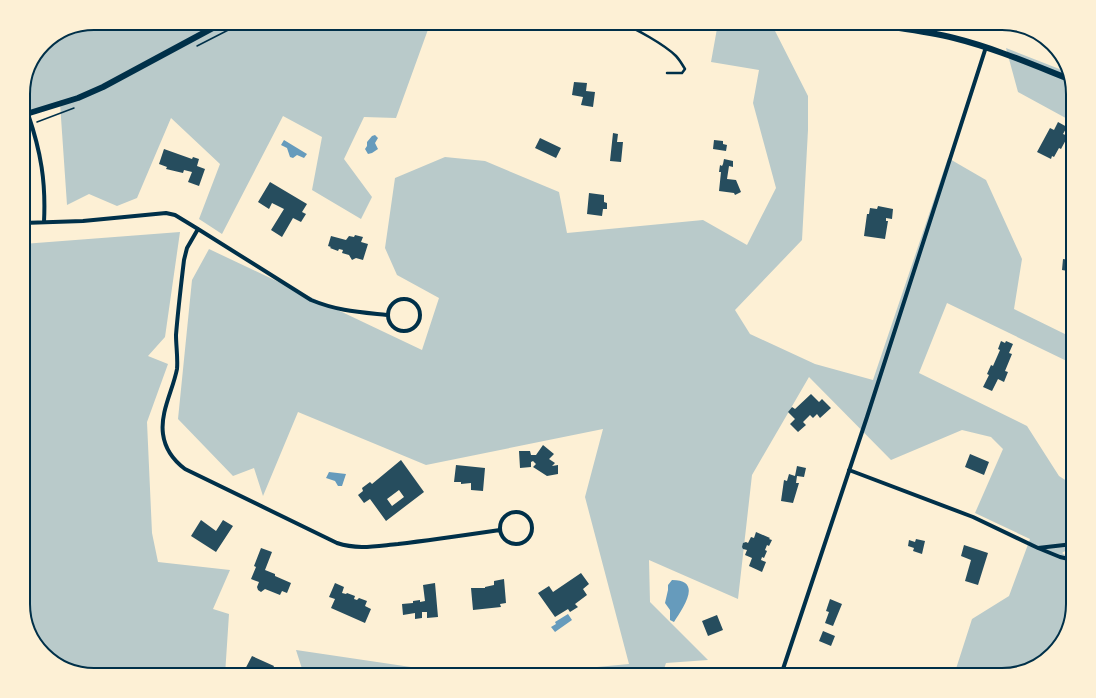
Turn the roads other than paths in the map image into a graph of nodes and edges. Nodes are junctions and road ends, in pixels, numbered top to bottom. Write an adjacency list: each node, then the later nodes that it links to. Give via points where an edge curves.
1 (209, 30): 7 (street, via 103,86 71,100)
2 (636, 30): 5 (lane, via 675,55 685,68 682,73)
3 (912, 30): 4 (street)
4 (986, 47): 6 (street); 13 (street)
5 (667, 73)
6 (1064, 76)
7 (30, 113)
8 (30, 124): 9 (street, via 37,141 42,169)
9 (44, 222): 10 (street); 11 (street, via 166,213 175,215)
10 (30, 223)
11 (198, 229): 12 (street, via 311,300 340,310); 14 (street, via 187,248 184,260 176,335 177,368 163,423 165,444 176,462 185,469 348,546 359,548 418,542)
12 (388, 315): 12 (street, via 388,321 392,326 408,331 418,323 420,310 411,300 398,299 389,308)
13 (849, 470): 16 (street, via 973,517); 18 (street)
14 (500, 530): 14 (street, via 506,541 518,544 529,537 532,525 525,514 513,512 503,518)
15 (1066, 545): 16 (street)
16 (1038, 548): 17 (street)
17 (1066, 558)
18 (783, 668)

